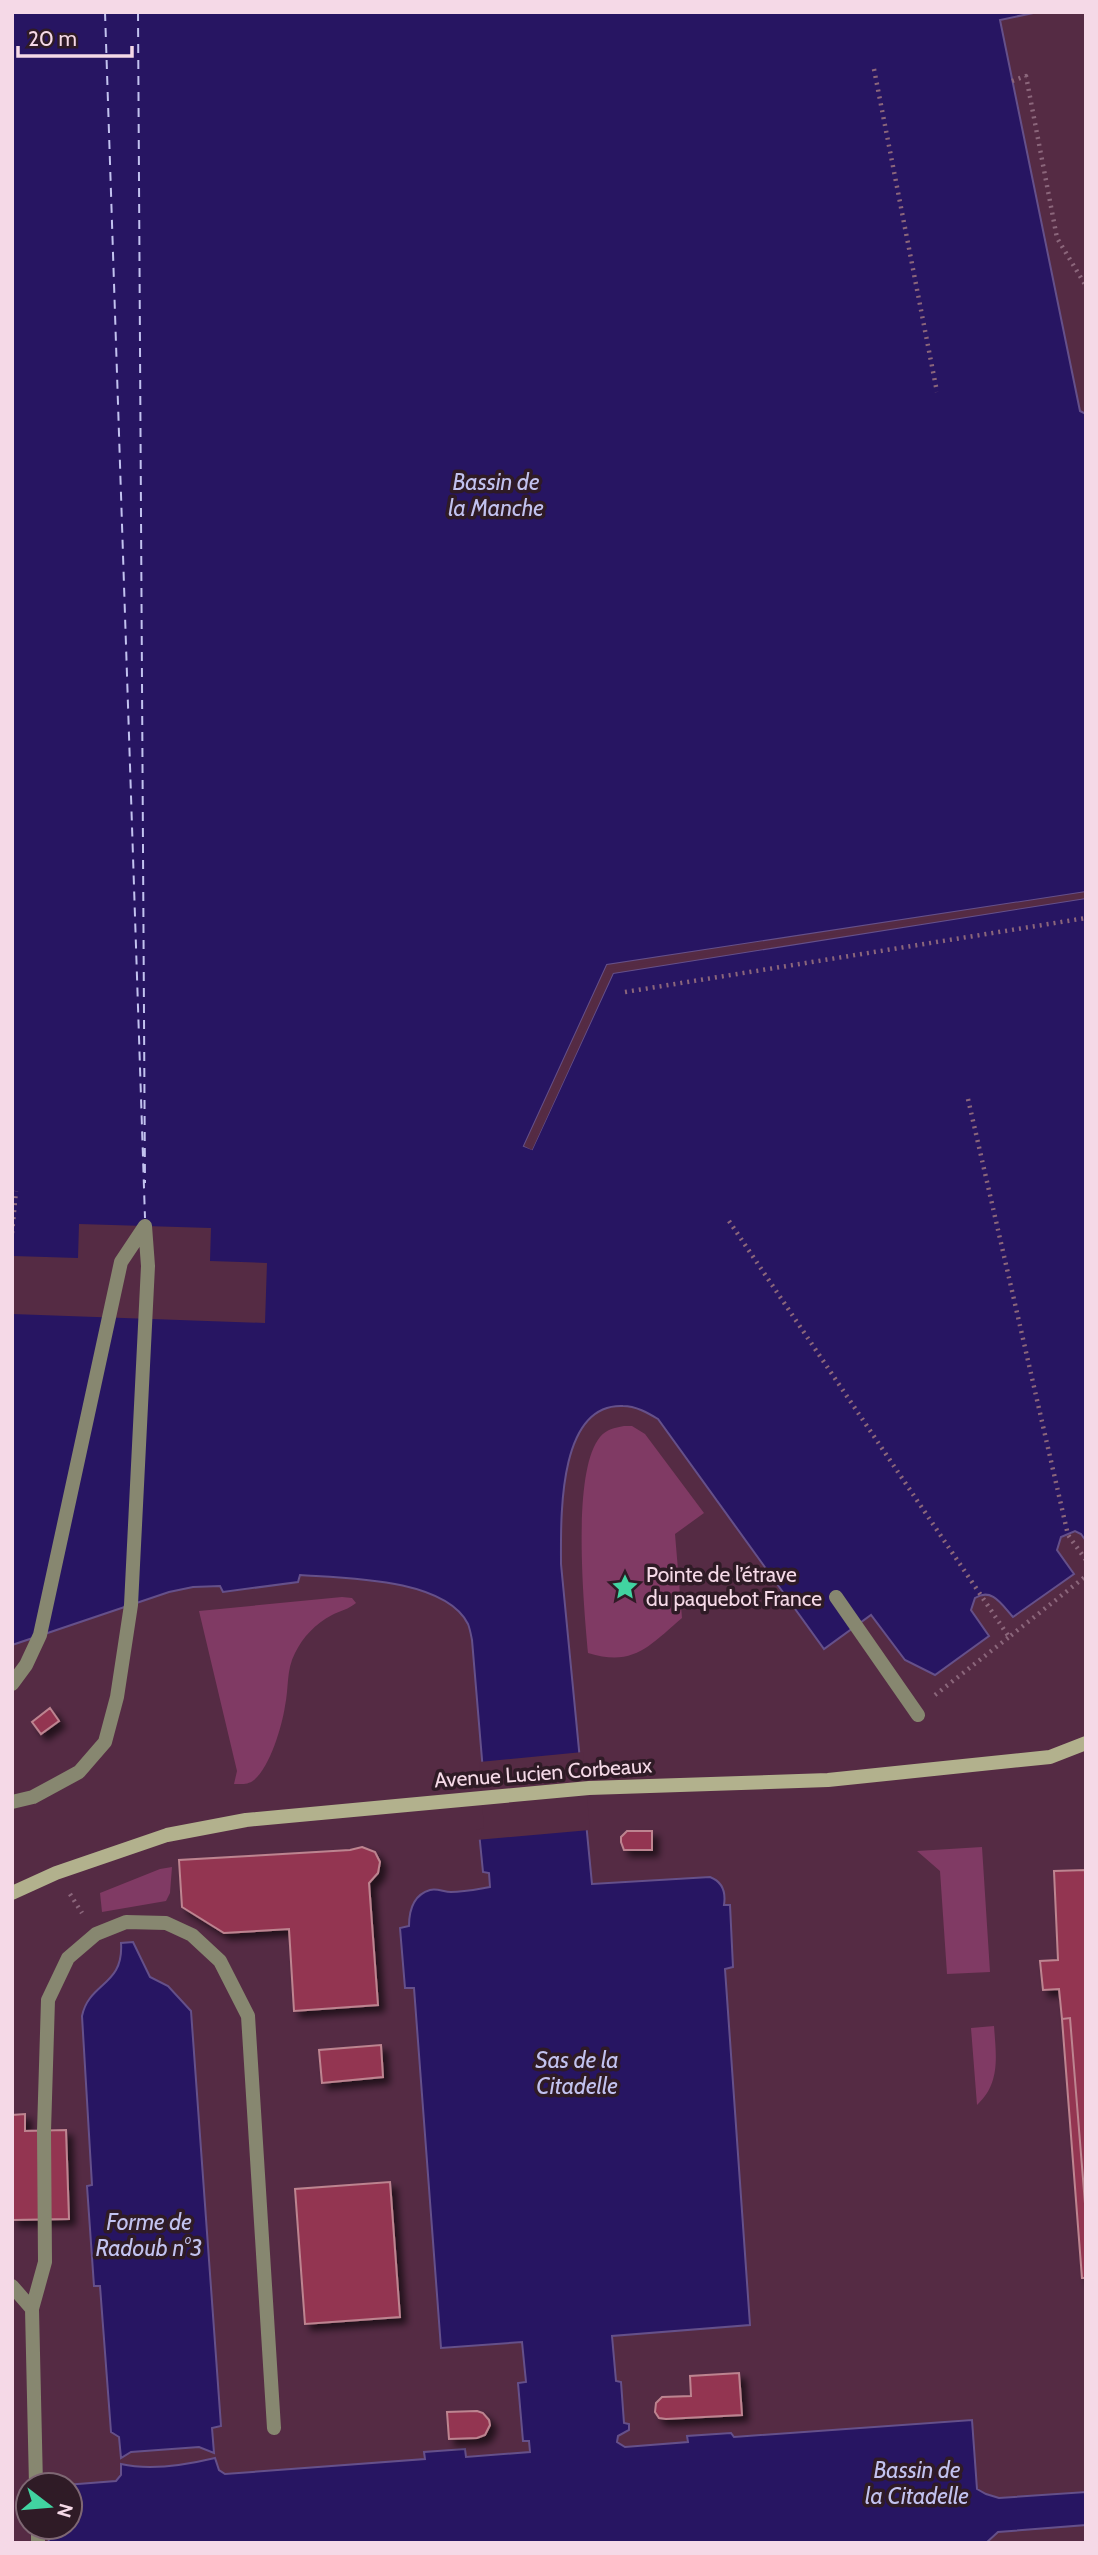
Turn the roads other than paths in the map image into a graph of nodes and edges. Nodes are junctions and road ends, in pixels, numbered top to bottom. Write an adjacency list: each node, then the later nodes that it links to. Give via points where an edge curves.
1 (836, 1597): 3 (lane)
2 (12, 1684): 5 (lane, via 40,1635 121,1262 145,1226 148,1266 131,1605 117,1697 104,1742 79,1772 33,1797)
3 (918, 1715)
4 (1086, 1743): 6 (main road, Avenue Lucien Corbeaux, via 1050,1757 828,1780 589,1788 246,1820 167,1835 57,1872)
5 (12, 1801)
6 (12, 1893)
7 (12, 2286): 8 (lane)
8 (32, 2309): 9 (lane, via 45,2262 48,2000 68,1958 96,1934 126,1922 166,1923 192,1936 220,1961 248,2016); 10 (lane)
9 (274, 2428)
10 (36, 2471)

